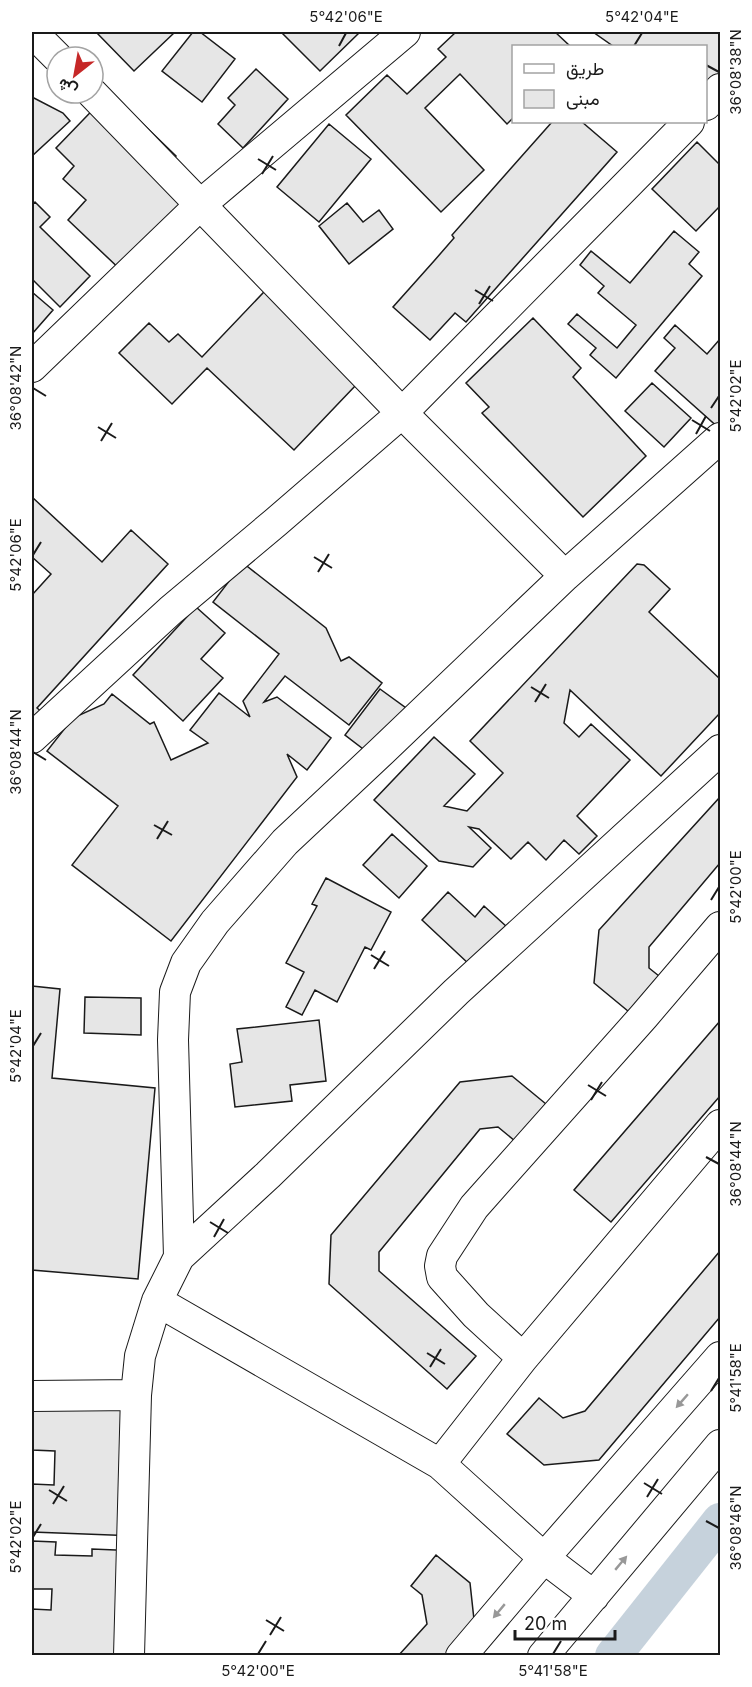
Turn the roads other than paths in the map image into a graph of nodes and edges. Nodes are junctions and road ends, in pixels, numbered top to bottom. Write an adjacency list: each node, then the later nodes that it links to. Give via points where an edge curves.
1 (32, 32): 3 (street)
2 (405, 32): 8 (street)
3 (45, 45)
4 (720, 89): 5 (street)
5 (707, 103)
6 (104, 105): 8 (street)
7 (688, 123): 10 (street)
8 (200, 205): 9 (street); 10 (street)
9 (32, 367)
10 (402, 413): 12 (street); 13 (street, via 171,610)
11 (720, 438): 12 (street)
12 (565, 576): 17 (street, via 285,842 215,922 186,963 175,992 173,1040)
13 (32, 738)
14 (720, 750): 17 (street, via 456,992)
15 (720, 927): 20 (street, via 474,1207 442,1256 442,1277)
16 (720, 1125): 20 (street)
17 (179, 1257): 18 (street)
18 (157, 1301): 22 (street, via 140,1356); 24 (street)
19 (720, 1357): 25 (street, one-way to 25)
20 (523, 1358): 24 (street)
21 (32, 1395): 22 (street)
22 (136, 1395): 27 (street)
23 (720, 1445): 26 (street, one-way to 23)
24 (440, 1464): 25 (street)
25 (544, 1558): 26 (street); 28 (street, one-way to 28)
26 (594, 1596): 29 (street)
27 (129, 1656)
28 (461, 1656)
29 (543, 1656)

